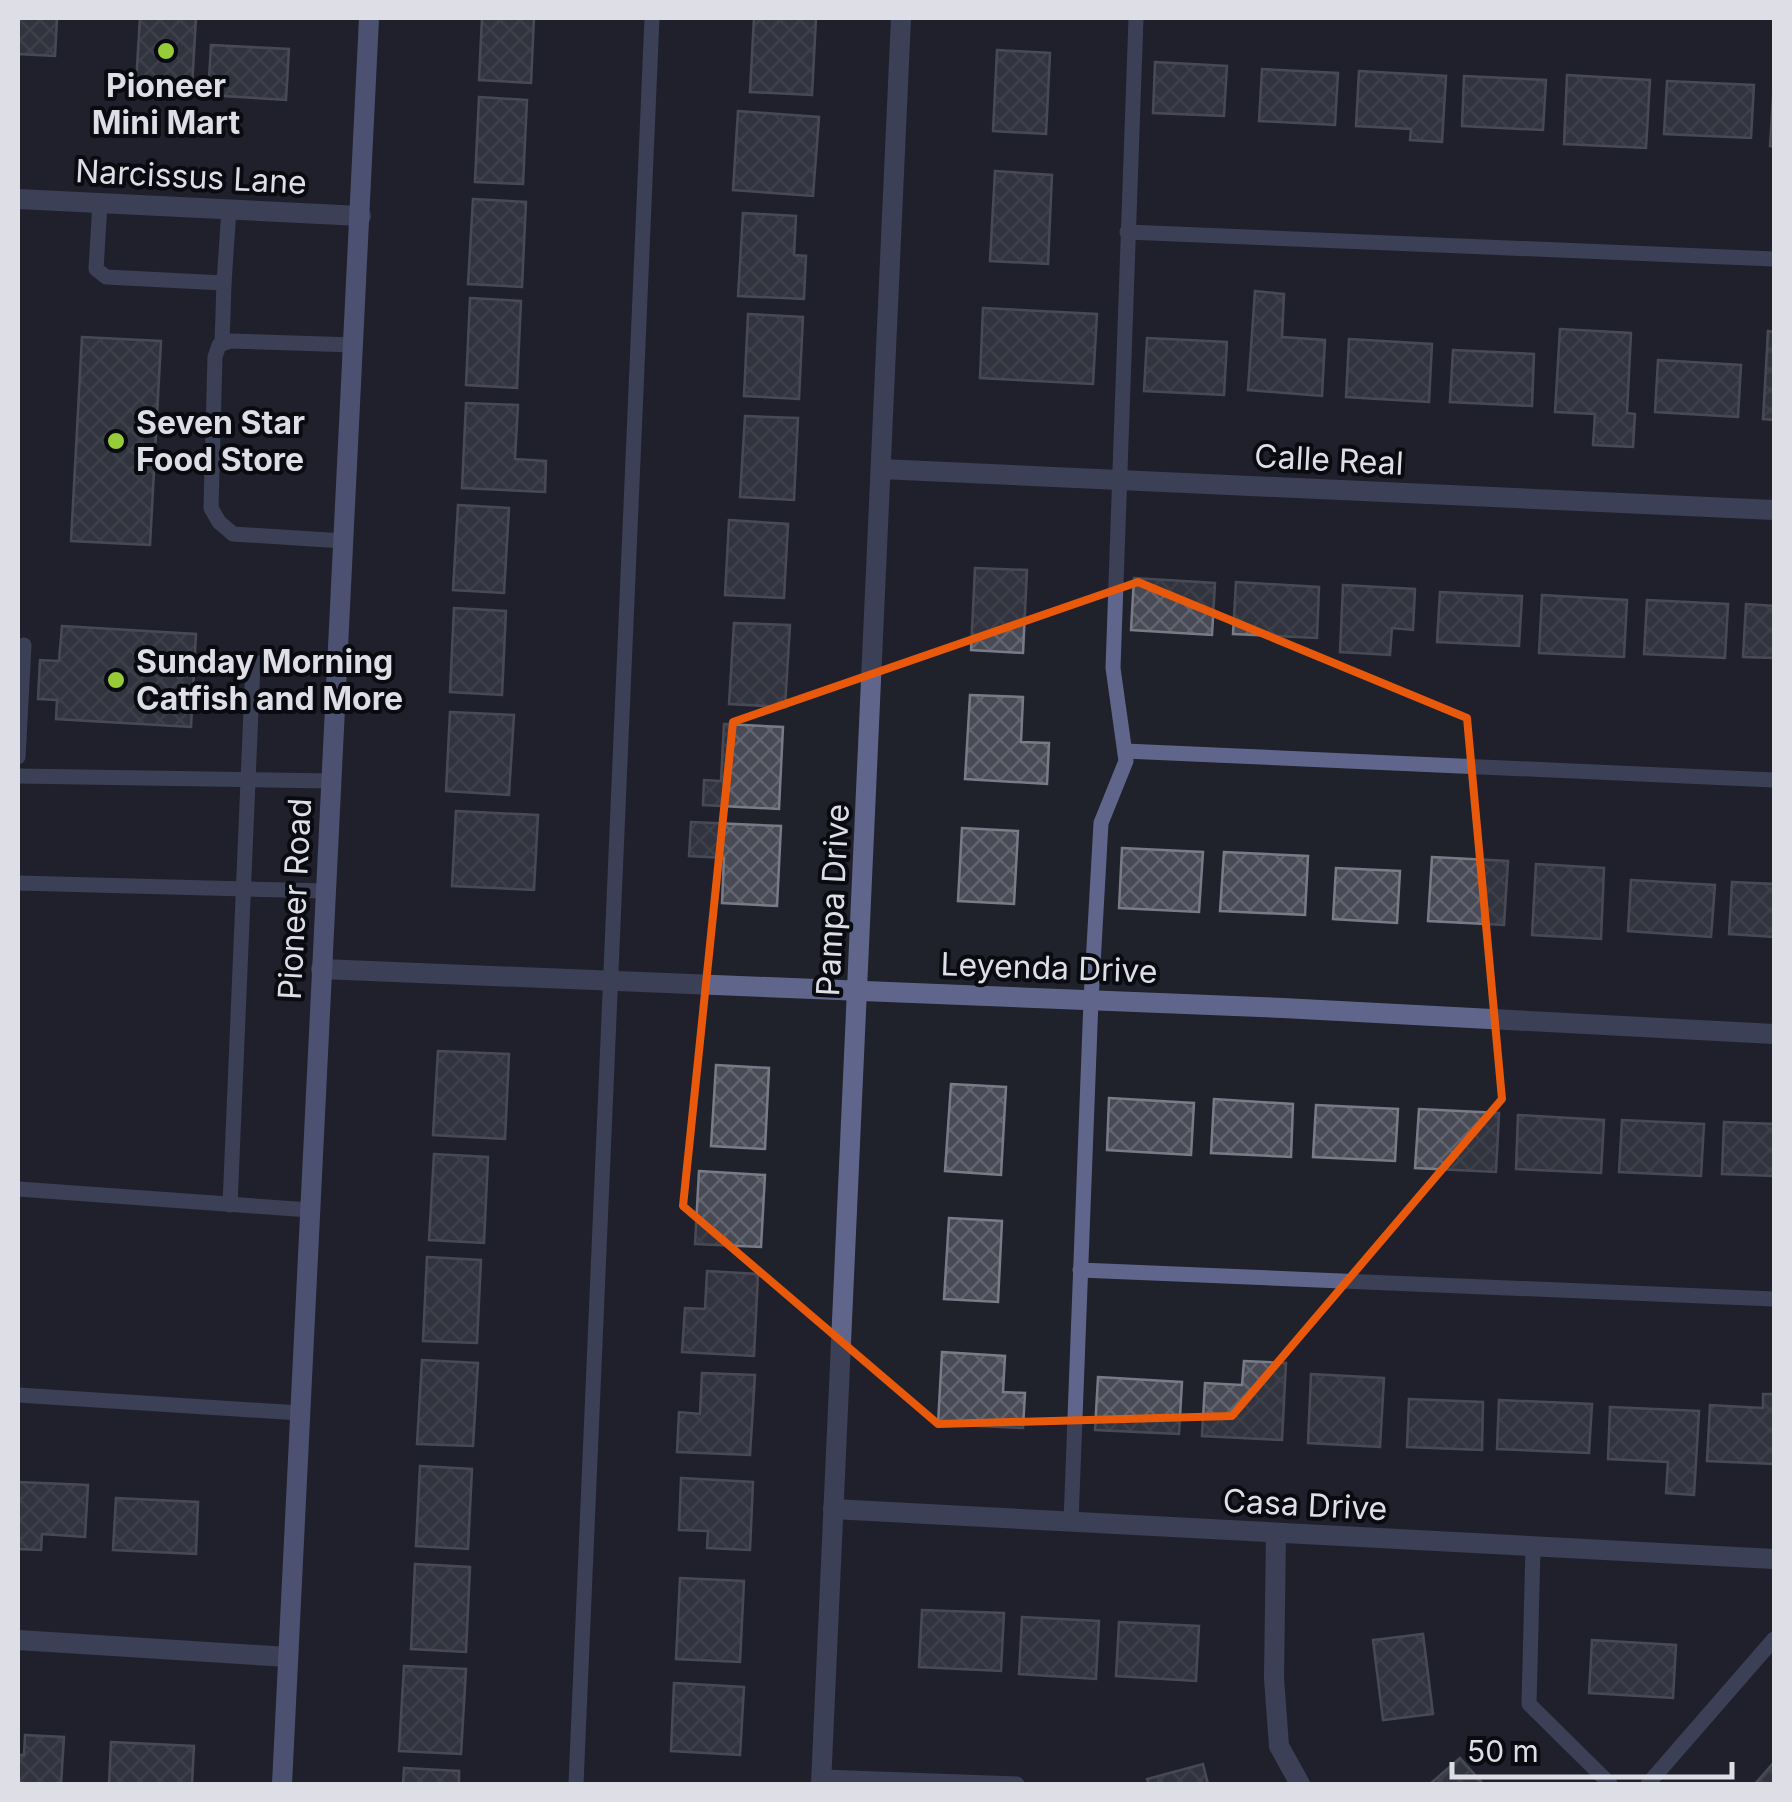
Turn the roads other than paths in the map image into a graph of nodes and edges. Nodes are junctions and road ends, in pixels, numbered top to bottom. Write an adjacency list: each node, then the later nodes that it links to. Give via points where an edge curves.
1 (368, 18): 8 (main road, Pioneer Road)
2 (652, 18): 30 (lane)
3 (902, 18): 14 (street, Pampa Drive)
4 (1136, 18): 9 (lane)
5 (18, 199): 6 (street, Narcissus Lane)
6 (100, 203): 7 (street, Narcissus Lane); 11 (lane, via 96,269 106,277)
7 (229, 209): 8 (street, Narcissus Lane); 11 (lane)
8 (361, 216): 13 (main road, Pioneer Road)
9 (1127, 232): 10 (lane); 15 (lane)
10 (1774, 258)
11 (224, 283): 12 (lane)
12 (222, 344): 13 (lane); 17 (lane, via 215,357 210,508 233,534)
13 (354, 346): 17 (main road, Pioneer Road)
14 (882, 469): 15 (street, Calle Real); 31 (street, Pampa Drive)
15 (1117, 480): 16 (street, Calle Real); 20 (lane, via 1113,668)
16 (1774, 510)
17 (344, 540): 19 (main road, Pioneer Road)
18 (24, 645): 21 (lane)
19 (337, 664): 23 (lane, via 253,662); 25 (main road, Pioneer Road)
20 (1125, 751): 24 (lane); 32 (lane, via 1101,822)
21 (18, 757)
22 (18, 776): 23 (lane)
23 (247, 778): 25 (lane); 27 (lane)
24 (1774, 780)
25 (331, 781): 28 (main road, Pioneer Road)
26 (18, 883): 27 (lane)
27 (242, 890): 28 (lane); 35 (lane)
28 (325, 891): 29 (main road, Pioneer Road)
29 (321, 969): 30 (street, Leyenda Drive); 36 (main road, Pioneer Road)
30 (610, 980): 31 (street, Leyenda Drive); 51 (lane)
31 (859, 990): 32 (street, Leyenda Drive); 41 (street, Pampa Drive)
32 (1091, 1000): 33 (street, Leyenda Drive); 37 (lane)
33 (1774, 1034)
34 (18, 1189): 35 (lane)
35 (230, 1205): 36 (lane)
36 (310, 1210): 40 (main road, Pioneer Road)
37 (1080, 1270): 38 (lane); 42 (lane)
38 (1774, 1299)
39 (18, 1396): 40 (lane)
40 (300, 1413): 48 (main road, Pioneer Road)
41 (833, 1509): 42 (street, Casa Drive); 49 (street, Pampa Drive)
42 (1071, 1522): 43 (street, Casa Drive)
43 (1276, 1533): 44 (street, Casa Drive); 53 (street, via 1279,1746)
44 (1533, 1547): 45 (street, Casa Drive); 54 (lane, via 1529,1704)
45 (1774, 1559)
46 (1774, 1639): 55 (lane)
47 (18, 1640): 48 (street)
48 (288, 1657): 50 (main road, Pioneer Road)
49 (822, 1780): 52 (lane)
50 (282, 1784)
51 (576, 1784)
52 (1017, 1784)
53 (1300, 1784)
54 (1610, 1784)
55 (1648, 1784)

